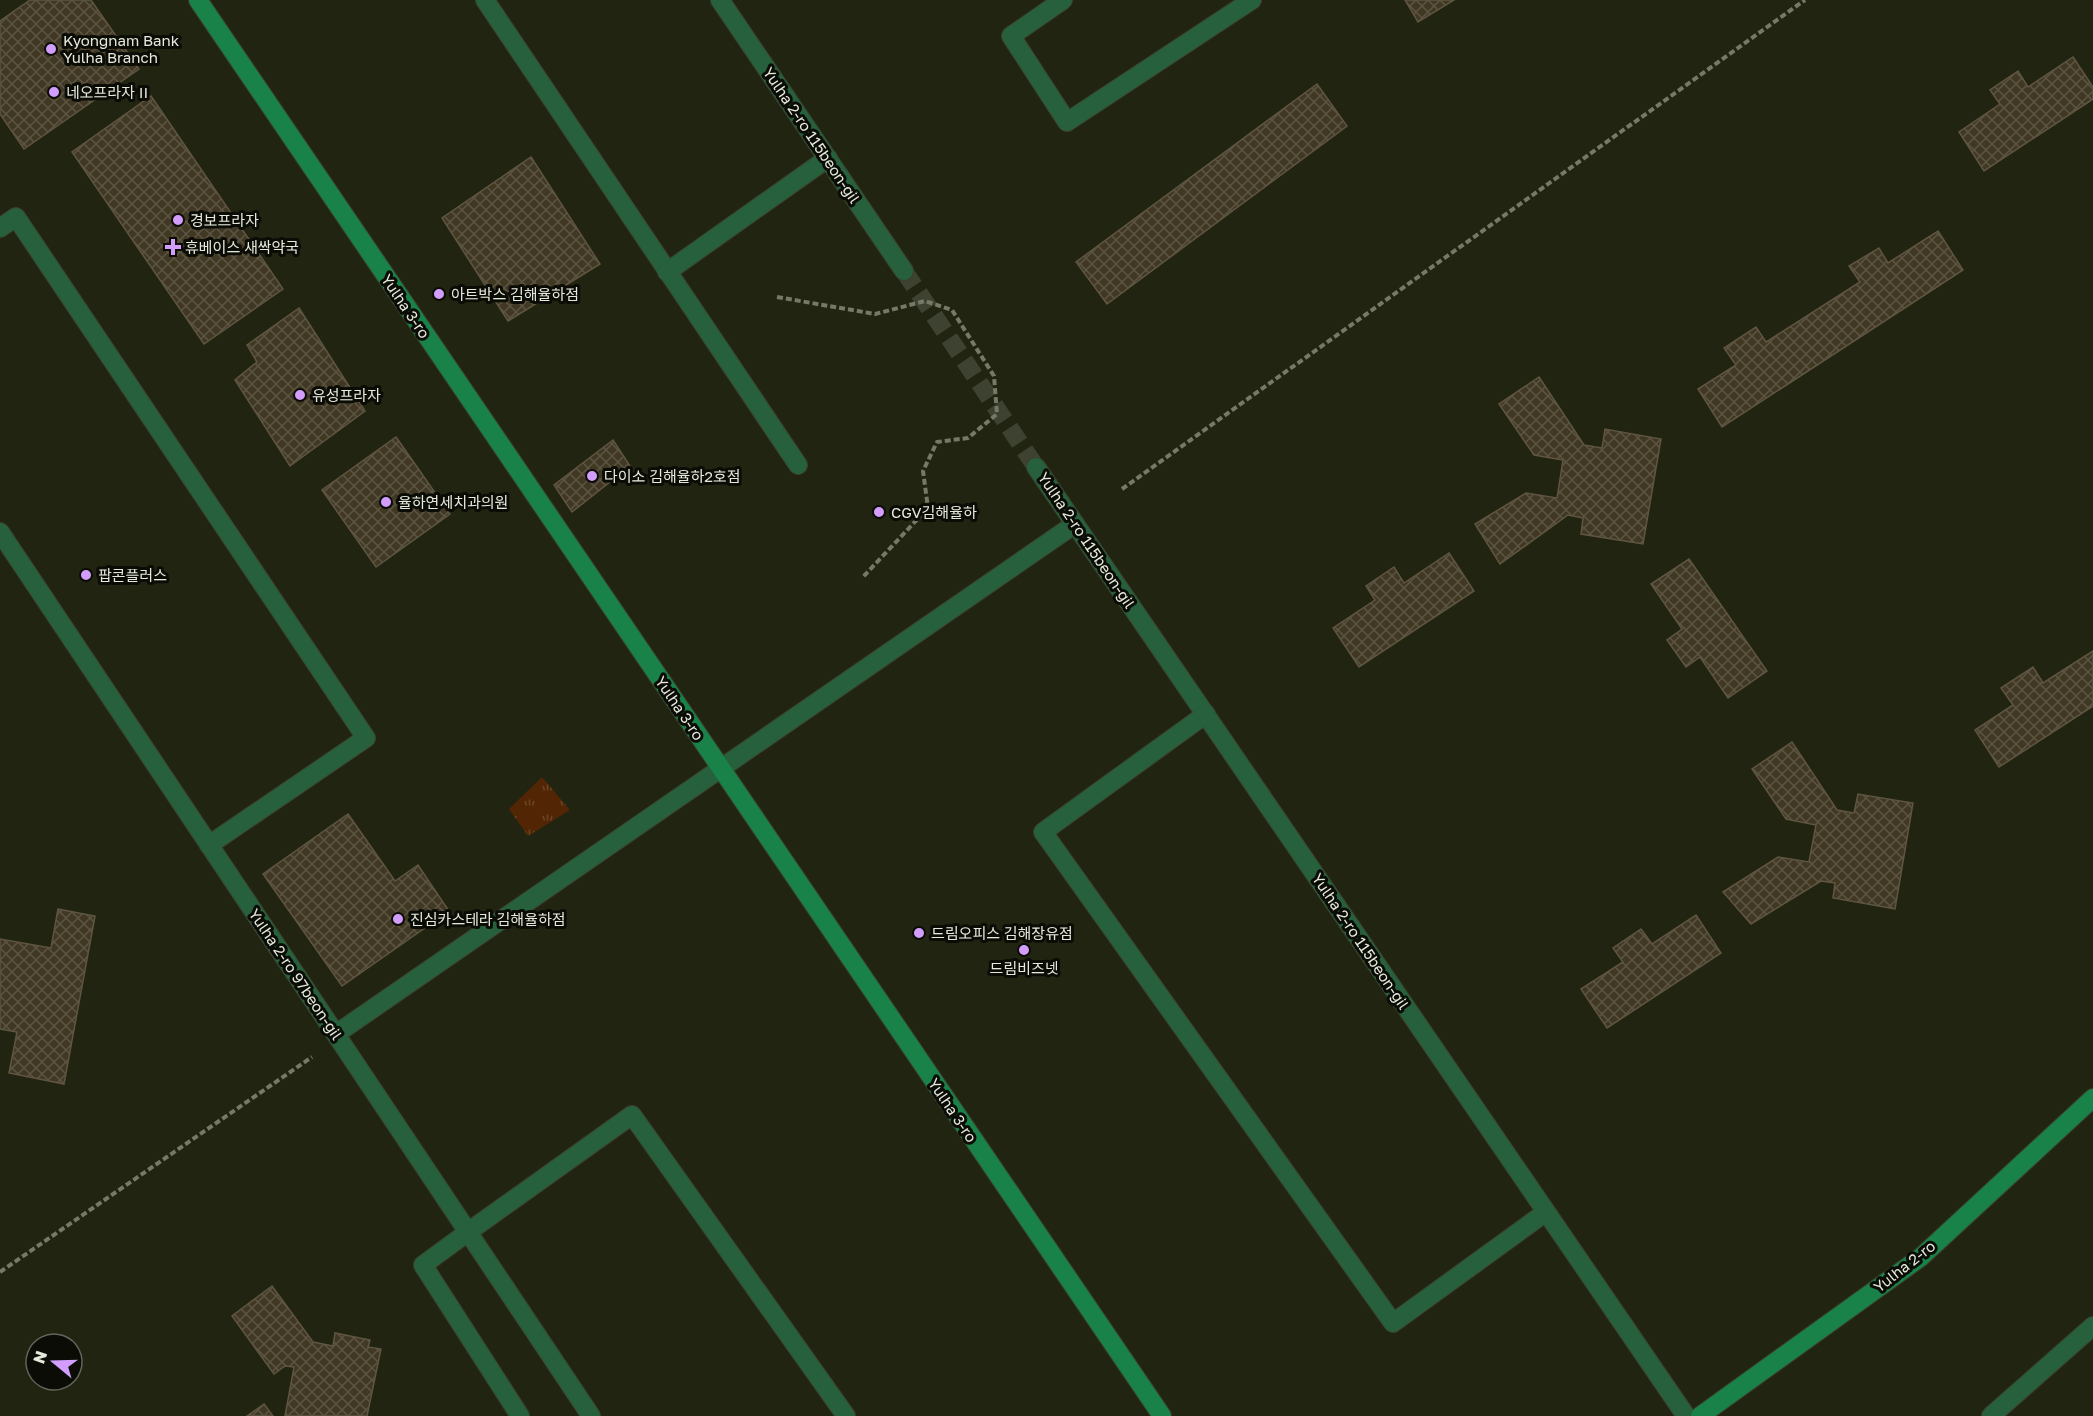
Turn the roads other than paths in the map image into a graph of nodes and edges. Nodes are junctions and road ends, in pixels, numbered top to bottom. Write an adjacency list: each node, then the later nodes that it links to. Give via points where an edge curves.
1 (198, 0): 15 (street, Yulha 3-ro)
2 (485, 0): 9 (street)
3 (720, 0): 6 (street, Yulha 2-ro 115beon-gil)
4 (1063, 0): 5 (street, via 1011,36 1067,122)
5 (1252, 0)
6 (828, 158): 8 (street, Yulha 2-ro 115beon-gil); 9 (street)
7 (0, 228): 16 (street, via 16,217 366,738)
8 (904, 270)
9 (668, 272): 10 (street)
10 (798, 465)
11 (1036, 467): 12 (street, Yulha 2-ro 115beon-gil)
12 (1075, 524): 14 (street, Yulha 2-ro 115beon-gil); 15 (street)
13 (0, 532): 16 (street, Yulha 2-ro 97beon-gil)
14 (1206, 714): 19 (street, Yulha 2-ro 115beon-gil); 19 (street, via 1043,832 1393,1323)
15 (721, 768): 17 (street); 25 (street, Yulha 3-ro)
16 (209, 845): 17 (street, Yulha 2-ro 97beon-gil)
17 (336, 1034): 20 (street, Yulha 2-ro 97beon-gil)
18 (2093, 1098): 27 (street, Yulha 2-ro, via 1921,1257)
19 (1546, 1212): 26 (street, Yulha 2-ro 115beon-gil)
20 (468, 1232): 22 (street, via 423,1265); 23 (street, Yulha 2-ro 97beon-gil); 24 (street, via 632,1115)
21 (2093, 1326): 28 (street)
22 (520, 1416)
23 (591, 1416)
24 (846, 1416)
25 (1162, 1416)
26 (1686, 1416)
27 (1700, 1416)
28 (1991, 1416)

